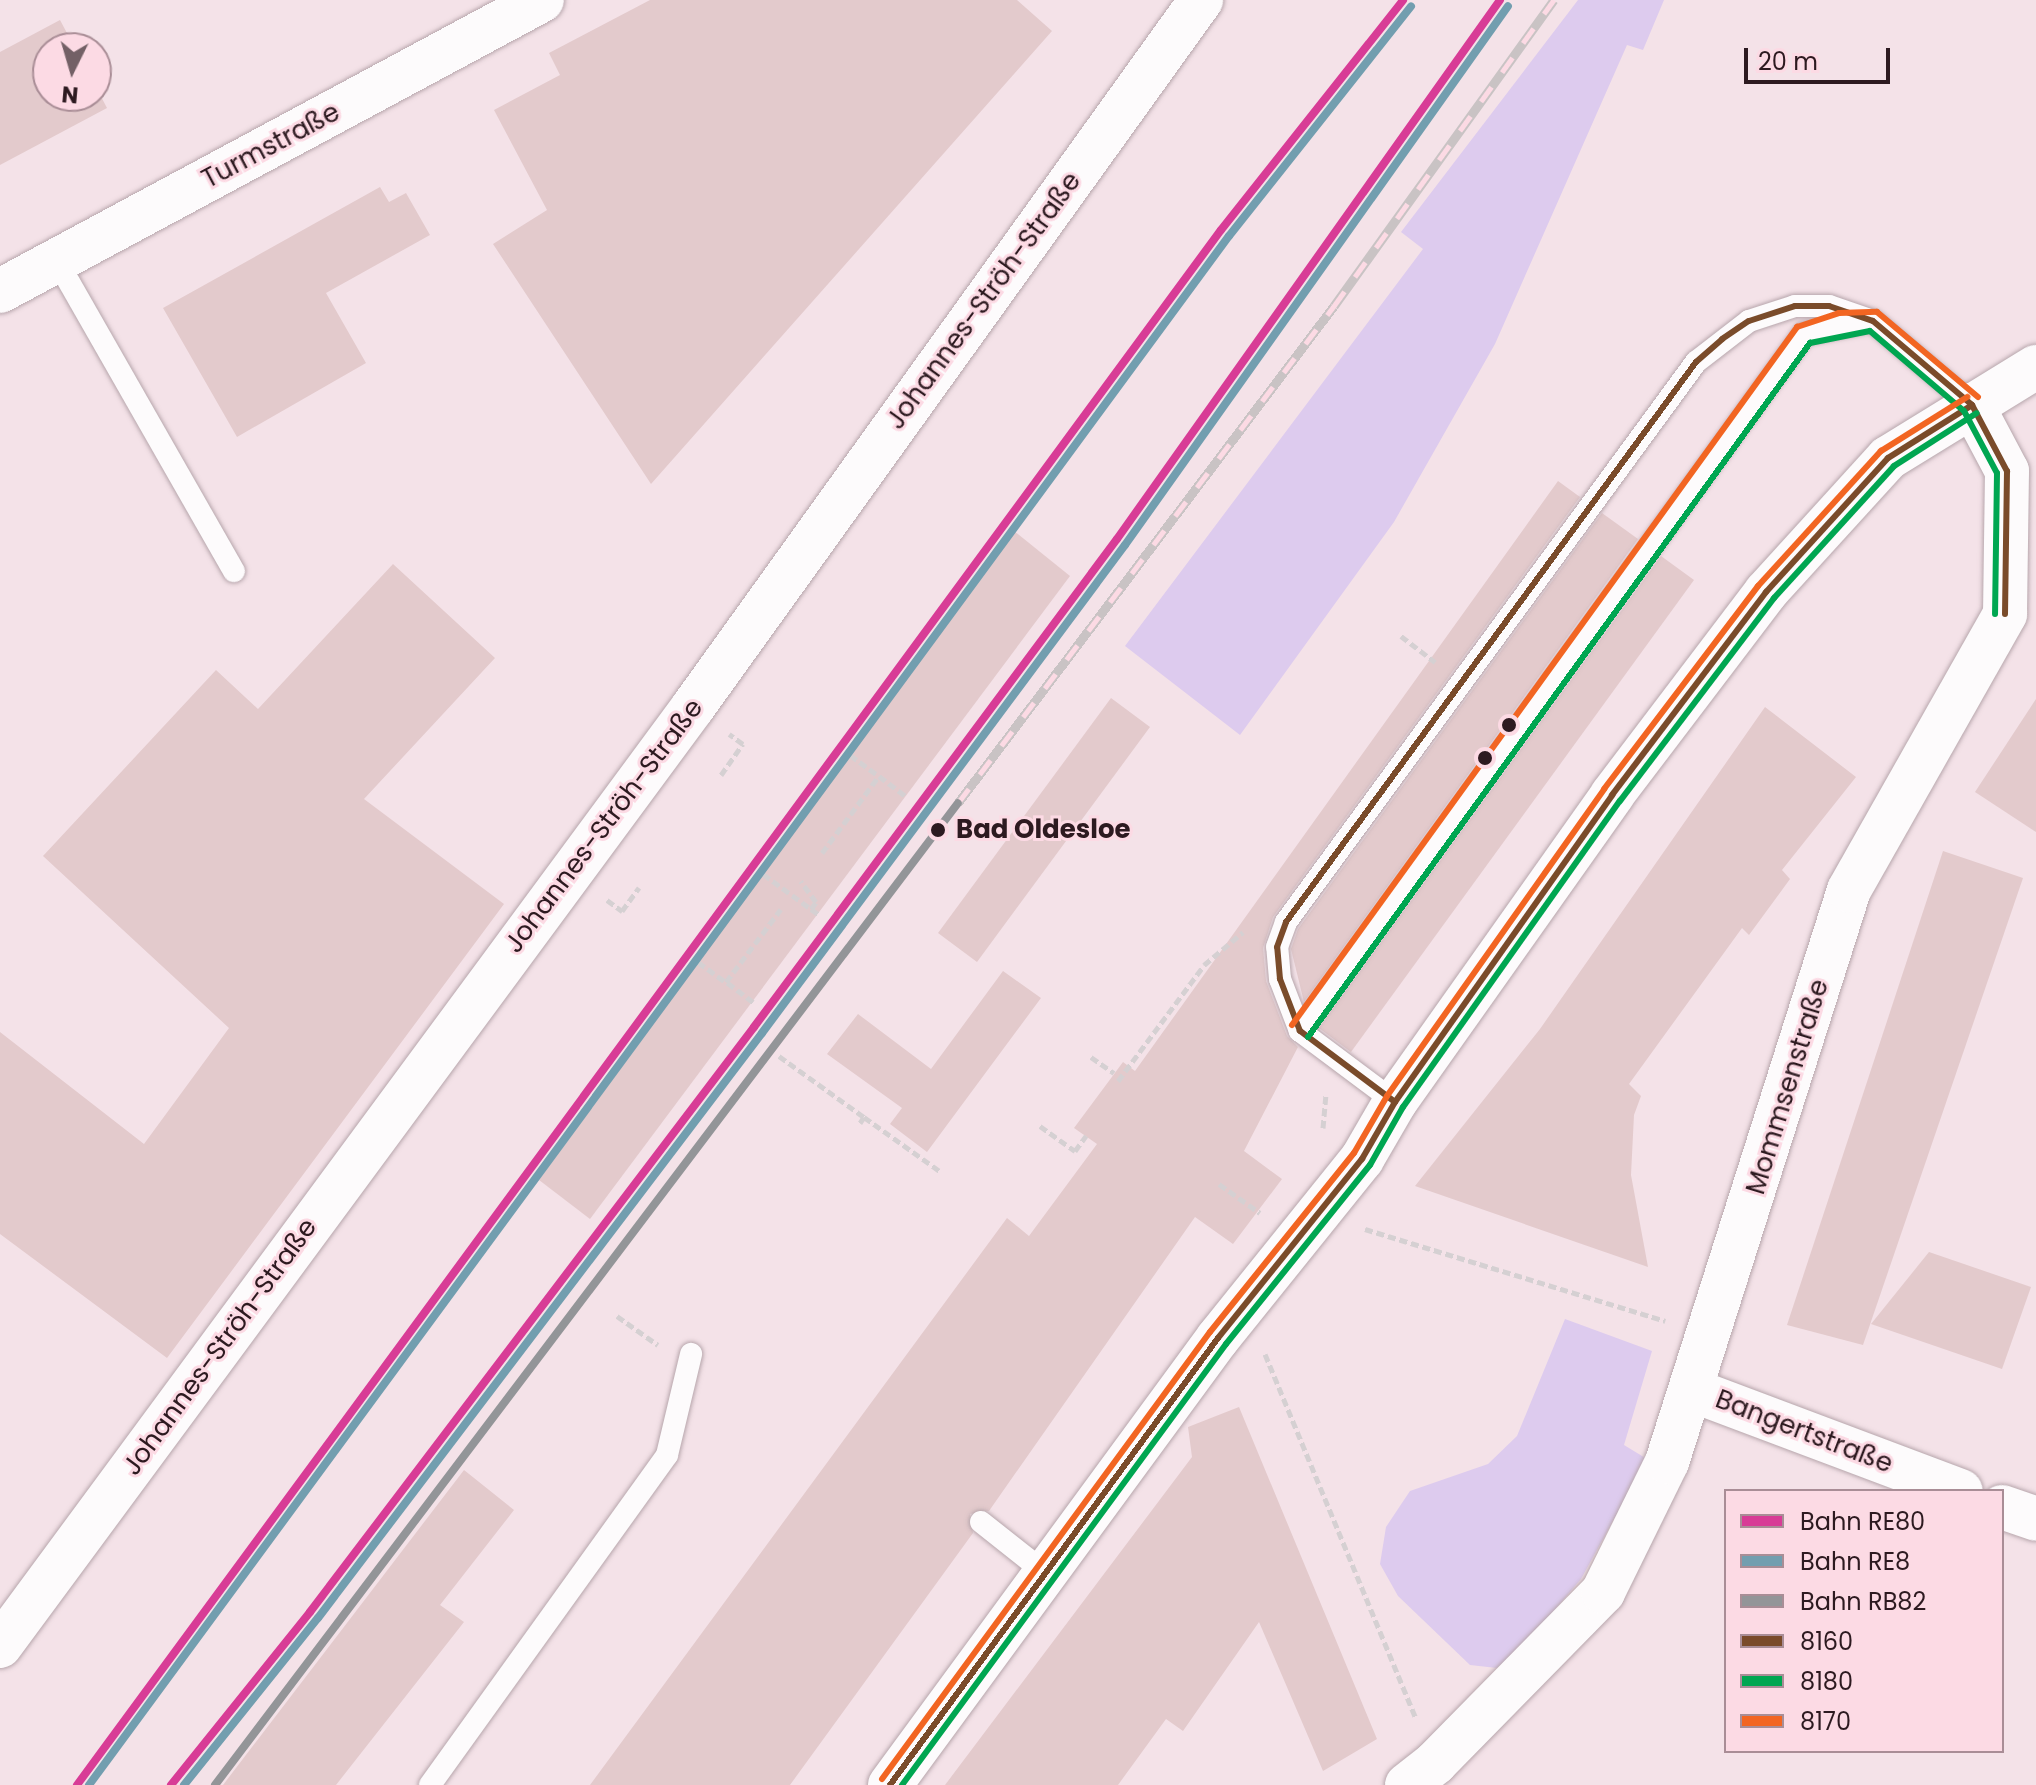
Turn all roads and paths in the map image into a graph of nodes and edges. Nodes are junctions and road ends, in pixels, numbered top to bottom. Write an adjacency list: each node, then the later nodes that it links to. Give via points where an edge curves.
1 (542, 0): 3 (street, Turmstraße)
2 (1201, 0): 47 (street, Johannes-Ströh-Straße, via 702,694)
3 (57, 261): 4 (street, Turmstraße); 8 (lane)
4 (0, 291)
5 (1873, 321): 7 (lane); 23 (lane, via 1804,334); 23 (lane, via 1829,306 1795,306 1749,321 1696,362 1286,922 1277,947 1280,979)
6 (2036, 367): 7 (street)
7 (1972, 405): 9 (street, Mommsenstraße, via 2007,471); 28 (street, via 1888,458 1766,592 1612,795)
8 (234, 571)
9 (2020, 619): 41 (street, Mommsenstraße, via 1849,890)
10 (850, 755): 11 (path)
11 (879, 776): 12 (path); 13 (path)
12 (906, 796)
13 (822, 853)
14 (763, 874): 17 (path)
15 (801, 881): 17 (path, via 816,902)
16 (781, 909): 21 (path)
17 (811, 909): 18 (path)
18 (818, 914)
19 (1247, 928): 27 (path, via 1204,965)
20 (698, 962): 21 (path)
21 (726, 982): 22 (path)
22 (753, 1002)
23 (1300, 1031): 28 (lane); 31 (path, via 1318,1058 1327,1086)
24 (779, 1056): 33 (path)
25 (1091, 1057): 26 (path)
26 (1114, 1073)
27 (1118, 1081)
28 (1395, 1102): 36 (street, via 1362,1159)
29 (1040, 1126): 30 (path, via 1075,1151)
30 (1086, 1136)
31 (1321, 1140)
32 (916, 1143): 33 (path)
33 (910, 1150): 34 (path)
34 (941, 1172)
35 (1219, 1184): 36 (path)
36 (1300, 1238): 37 (street); 38 (path, via 1352,1225)
37 (1246, 1308): 46 (street); 48 (path)
38 (1623, 1308)
39 (617, 1316): 40 (path)
40 (689, 1360): 49 (lane, via 667,1455)
41 (1692, 1390): 42 (street, Bangertstraße); 48 (street, Mommsenstraße, via 1667,1462 1603,1592)
42 (1956, 1489)
43 (2004, 1508): 44 (street)
44 (2036, 1519)
45 (981, 1522): 46 (lane)
46 (1044, 1572): 50 (street)
47 (0, 1646)
48 (1428, 1778)
49 (430, 1785)
50 (890, 1785)

